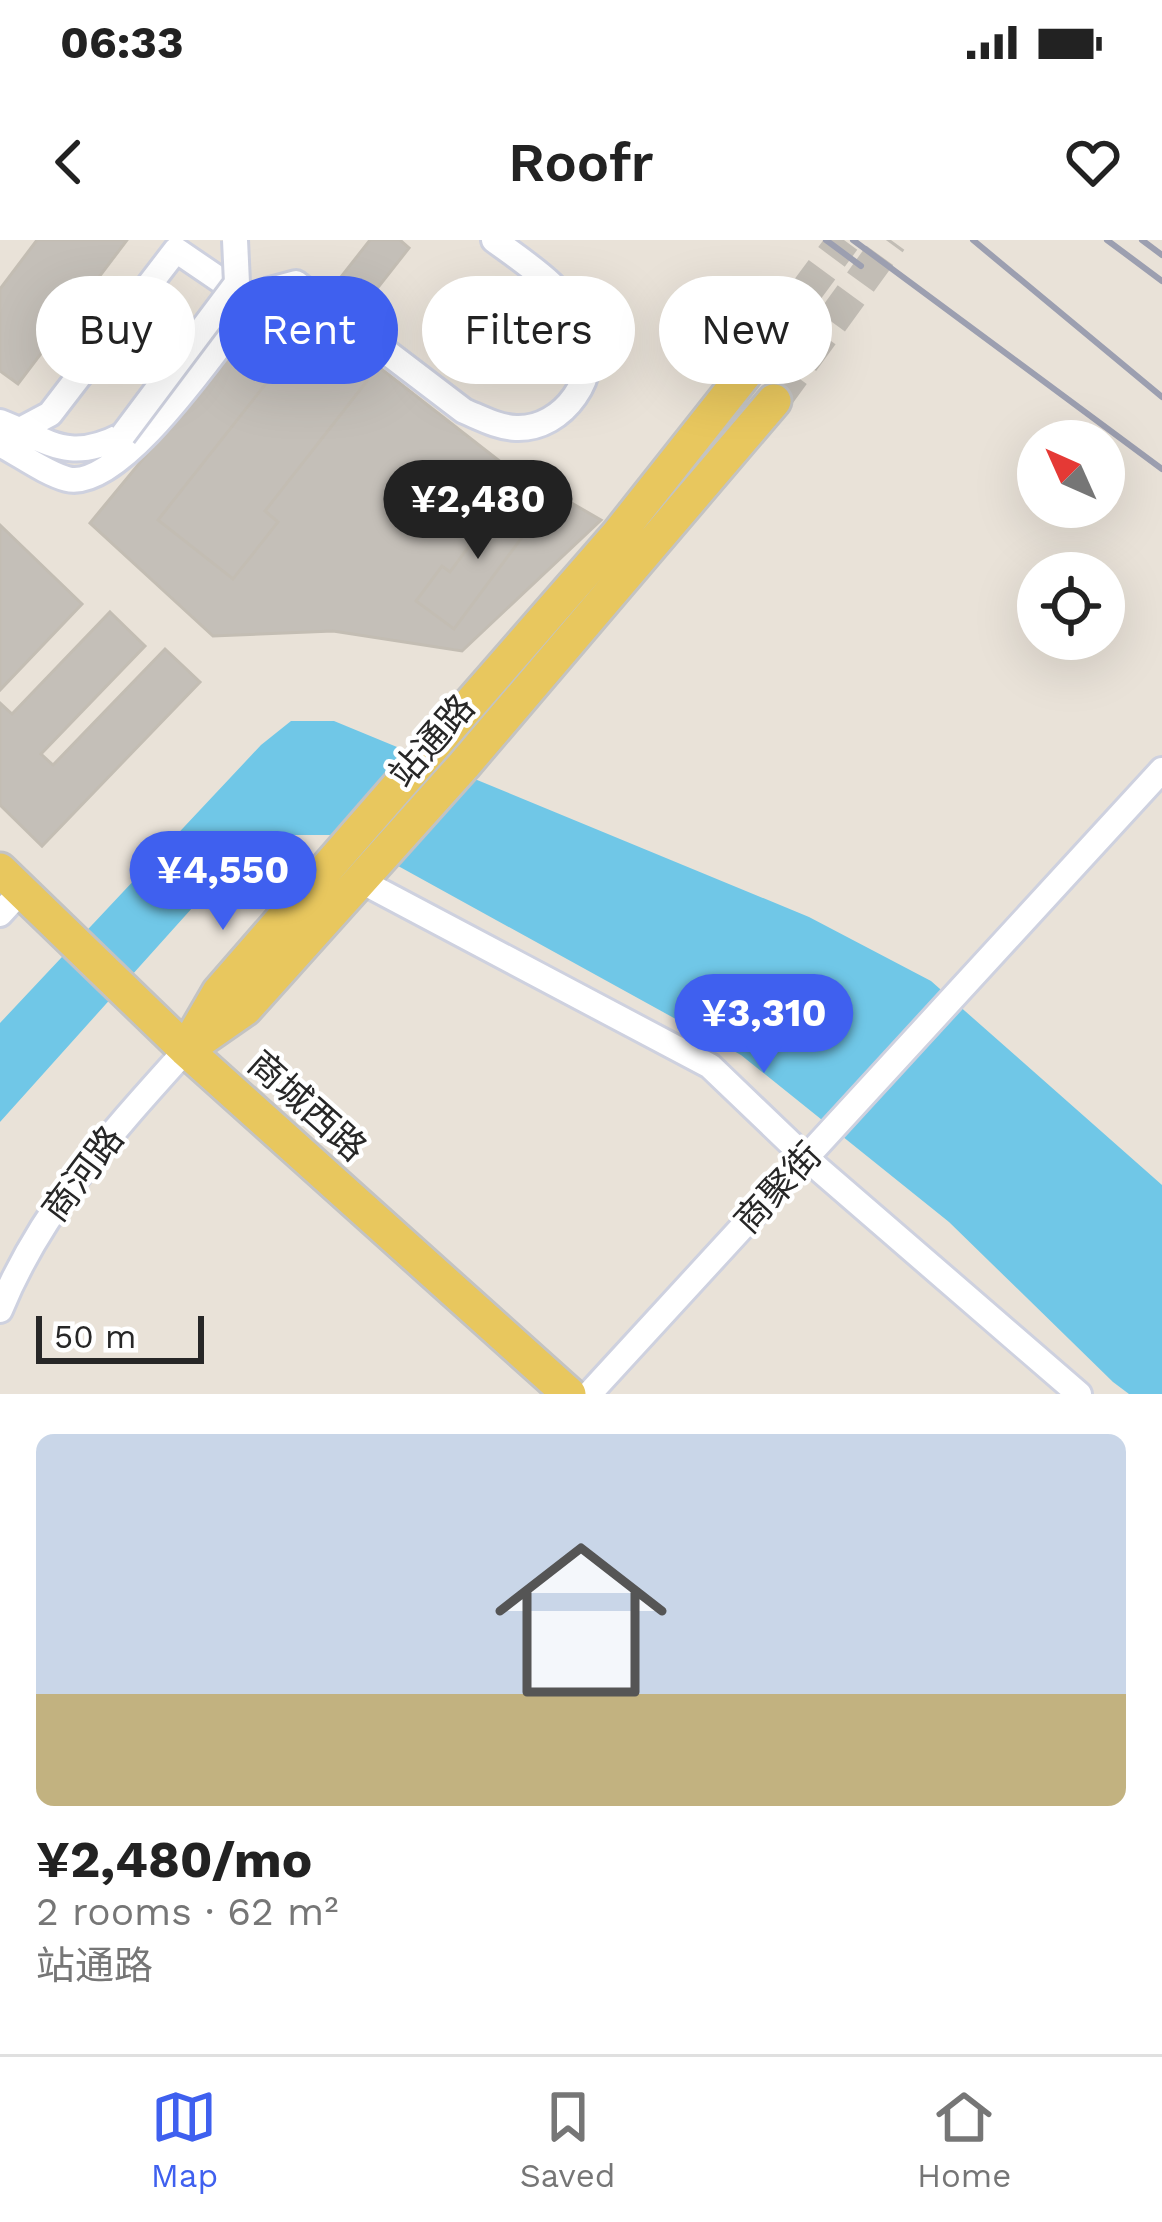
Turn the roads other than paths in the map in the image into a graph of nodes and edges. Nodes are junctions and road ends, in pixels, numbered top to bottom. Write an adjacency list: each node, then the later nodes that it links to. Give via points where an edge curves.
1 (235, 240): 8 (street, bridge, via 237,283 122,435 95,449 59,450)
2 (494, 240): 5 (street, via 566,298 585,332 589,354 576,396 542,423 520,428 464,411)
3 (219, 279): 8 (street, via 176,250 50,414)
4 (219, 344): 8 (street, via 140,443 101,474 70,480)
5 (398, 361)
6 (737, 384): 12 (main road, 站通路, via 619,533 219,992)
7 (774, 401): 10 (main road, 站通路)
8 (7, 432)
9 (1162, 770): 13 (street, 商聚街)
10 (361, 880): 12 (main road, 站通路, via 244,1009); 13 (street, via 710,1066)
11 (8, 891): 12 (main road, 商城西路, via 69,933)
12 (186, 1050): 14 (street, 商河路, via 102,1144 36,1235); 15 (main road, 商城西路)
13 (806, 1158): 16 (street, 商聚街); 17 (street)
14 (0, 1310)
15 (569, 1394)
16 (589, 1394)
17 (1079, 1394)

